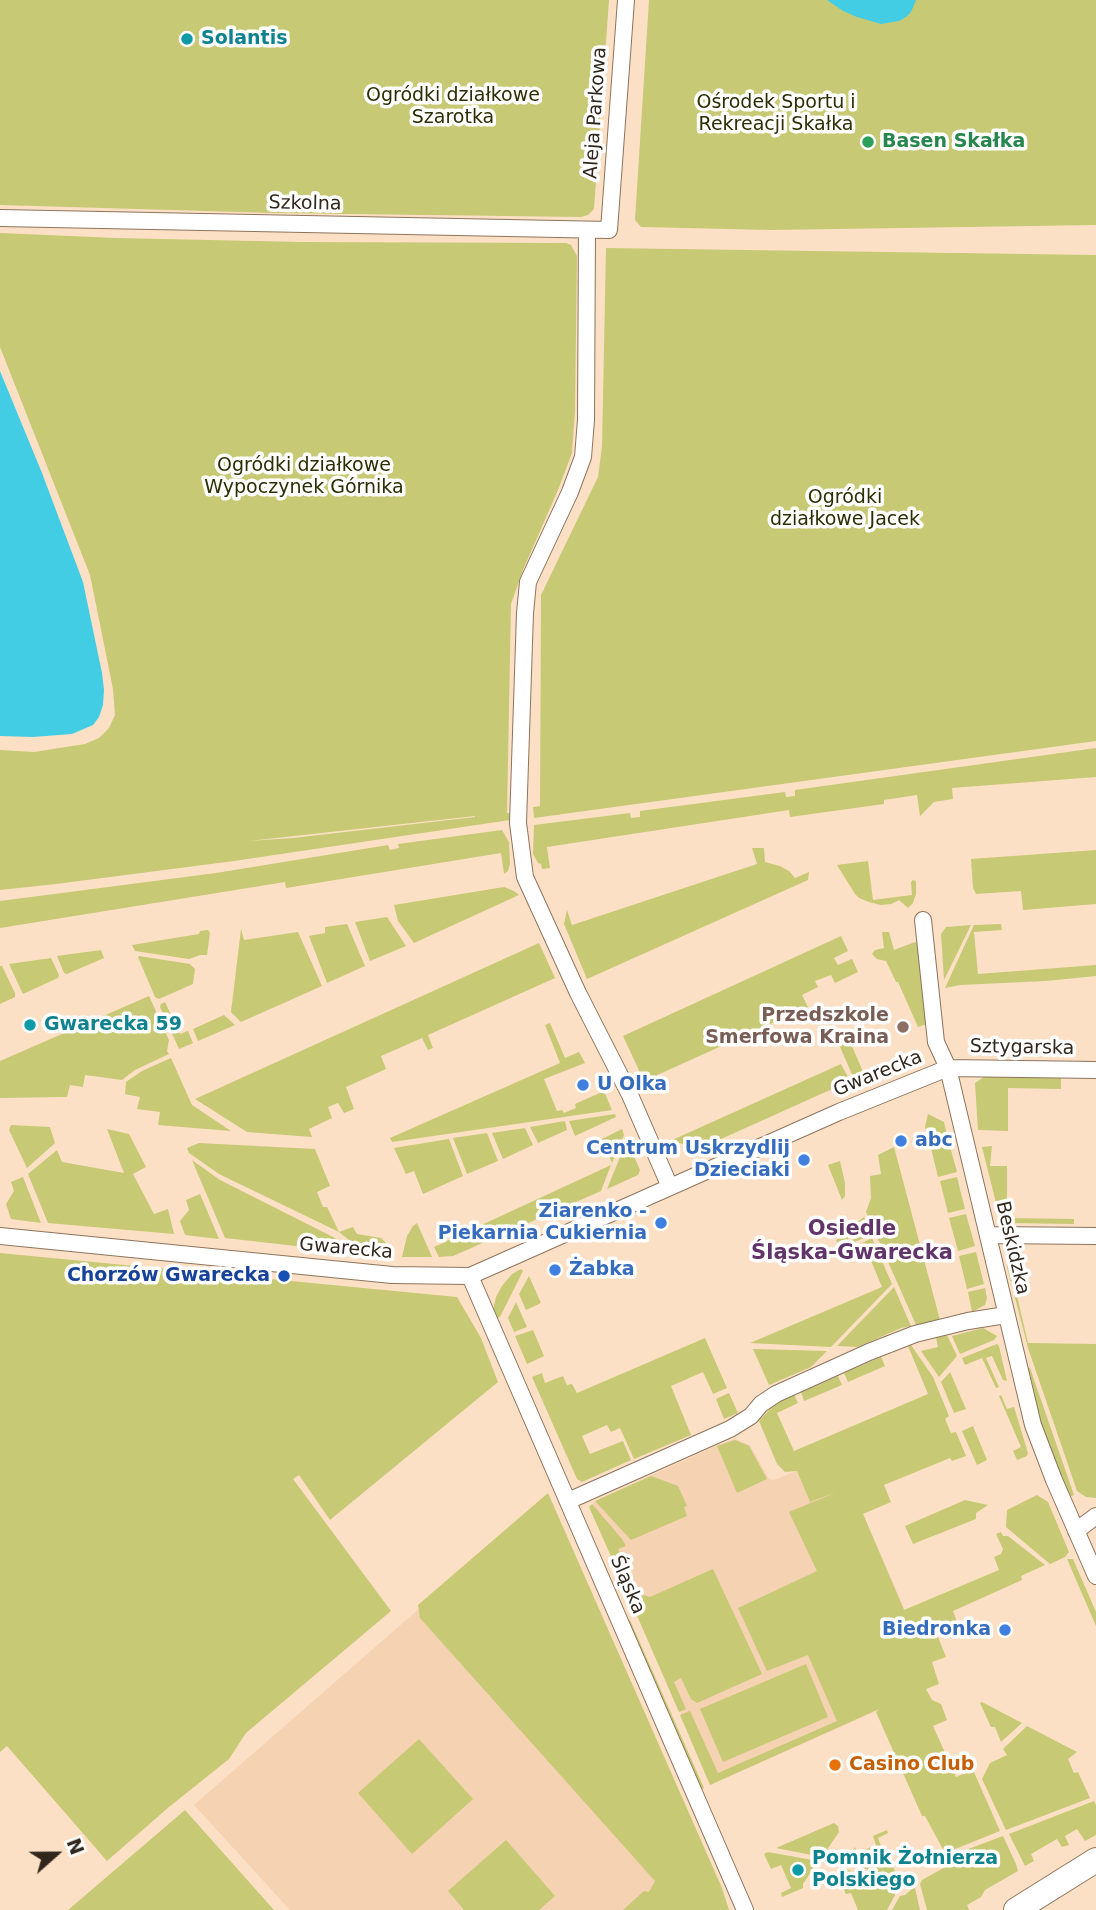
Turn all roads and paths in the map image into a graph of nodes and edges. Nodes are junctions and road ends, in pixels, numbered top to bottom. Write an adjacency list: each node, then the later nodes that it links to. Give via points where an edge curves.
1 (626, 0): 4 (street, Aleja Parkowa)
2 (0, 218): 3 (street, Szkolna)
3 (587, 230): 4 (street, Szkolna); 8 (street, via 583,457 528,582 518,823 525,877)
4 (609, 230)
5 (923, 920): 6 (street, Beskidzka, via 936,1042)
6 (948, 1068): 7 (street, Sztygarska); 8 (street, Gwarecka); 9 (street, Beskidzka)
7 (1096, 1070)
8 (670, 1187): 12 (street, Gwarecka)
9 (988, 1235): 11 (street); 13 (street, Beskidzka)
10 (0, 1236): 12 (street, Gwarecka, via 392,1275)
11 (1096, 1236)
12 (470, 1276): 14 (street, Śląska)
13 (1006, 1315): 14 (street, via 915,1334 869,1352 776,1394 730,1429); 16 (street, Beskidzka, via 1033,1424)
14 (568, 1502): 19 (street, Śląska)
15 (1096, 1516): 16 (street)
16 (1076, 1531): 17 (street, Beskidzka)
17 (1096, 1576)
18 (1096, 1860): 20 (main road)
19 (746, 1910)
20 (1016, 1910)

